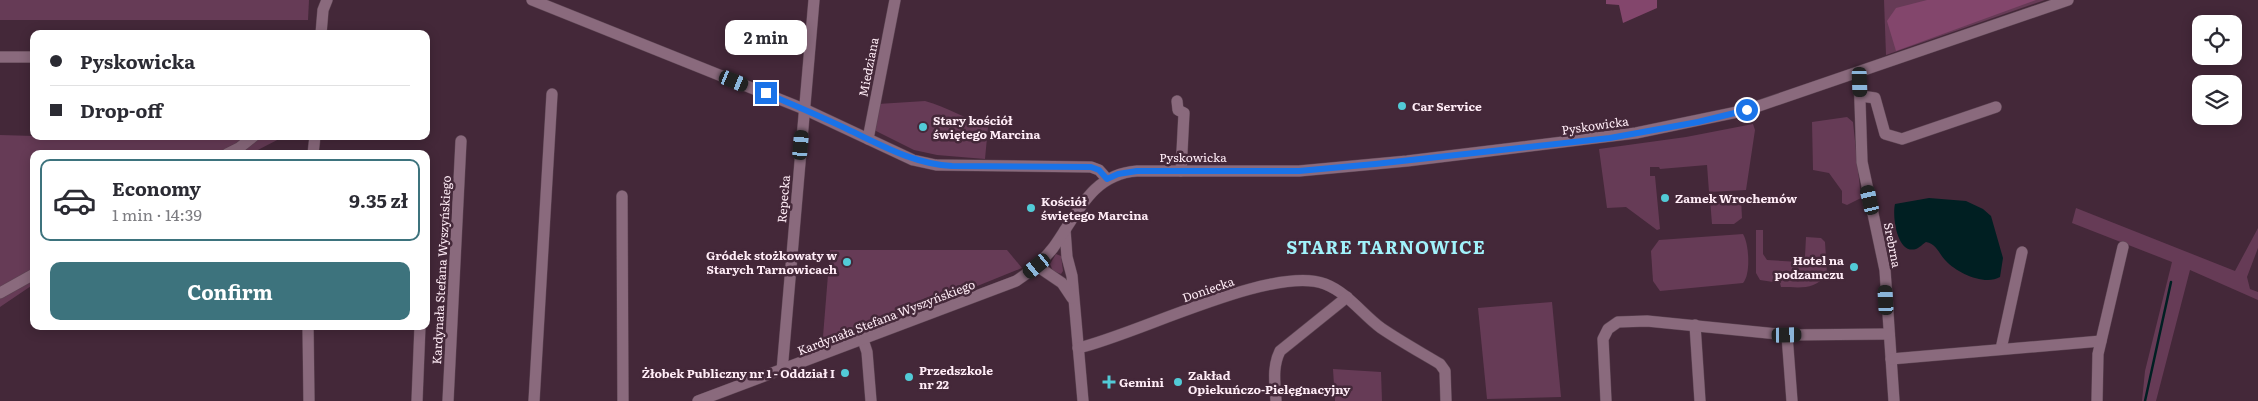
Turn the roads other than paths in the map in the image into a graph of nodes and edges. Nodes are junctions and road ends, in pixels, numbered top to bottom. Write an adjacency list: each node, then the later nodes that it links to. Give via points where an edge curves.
1 (327, 0): 6 (street)
2 (532, 0): 14 (street)
3 (814, 0): 14 (street, Repecka)
4 (895, 0): 15 (street, Miedziana)
5 (2068, 0): 9 (street, Pyskowicka)
6 (320, 30)
7 (0, 57): 8 (street)
8 (30, 57)
9 (1859, 72): 11 (street, Srebrna); 19 (street, Pyskowicka, via 1738,112 1610,138 1299,171)
10 (552, 94): 46 (street)
11 (1860, 96): 13 (street, via 1875,98 1885,134 1902,139); 35 (street, Srebrna, via 1862,162 1882,248)
12 (1176, 101): 19 (street, via 1178,110 1184,113)
13 (1996, 107)
14 (804, 108): 15 (street); 42 (street, Repecka)
15 (868, 139): 20 (street, via 913,160 936,165 1091,167)
16 (249, 140): 18 (street)
17 (461, 141): 45 (street, Kardynała Stefana Wyszyńskiego)
18 (235, 150)
19 (1182, 171): 20 (street, Pyskowicka, via 1129,172)
20 (1107, 179): 22 (street, Kardynała Stefana Wyszyńskiego, via 1092,192)
21 (622, 196): 47 (street)
22 (1065, 230): 24 (street, Kardynała Stefana Wyszyńskiego); 26 (street)
23 (2123, 247): 38 (street)
24 (1053, 248): 26 (street); 27 (street, Kardynała Stefana Wyszyńskiego)
25 (2022, 252): 40 (street)
26 (1067, 257): 31 (street, via 1072,276)
27 (1037, 266): 31 (street, via 1062,283); 37 (street, Kardynała Stefana Wyszyńskiego, via 1002,288)
28 (30, 276): 29 (street)
29 (0, 293)
30 (1348, 298): 39 (street, Doniecka, via 1312,280 1254,288); 51 (street, via 1280,351 1274,370); 52 (street, Doniecka, via 1380,327 1440,364 1445,371)
31 (1072, 299): 39 (street)
32 (1695, 325): 36 (street); 53 (street, via 1626,320 1612,325 1603,338); 54 (street)
33 (308, 330): 43 (street)
34 (420, 330): 44 (street, Kardynała Stefana Wyszyńskiego)
35 (1889, 334): 36 (street); 41 (street, Srebrna)
36 (1787, 335): 55 (street)
37 (863, 340): 42 (street, Kardynała Stefana Wyszyńskiego); 49 (street)
38 (2101, 341): 40 (street); 57 (street)
39 (1078, 348): 50 (street)
40 (2001, 349): 41 (street)
41 (1890, 359): 56 (street, Srebrna)
42 (782, 371): 48 (street, Kardynała Stefana Wyszyńskiego)
43 (309, 401)
44 (417, 401)
45 (448, 401)
46 (534, 401)
47 (623, 401)
48 (698, 401)
49 (871, 401)
50 (1083, 401)
51 (1276, 401)
52 (1446, 401)
53 (1606, 401)
54 (1700, 401)
55 (1792, 401)
56 (1894, 401)
57 (2097, 401)

